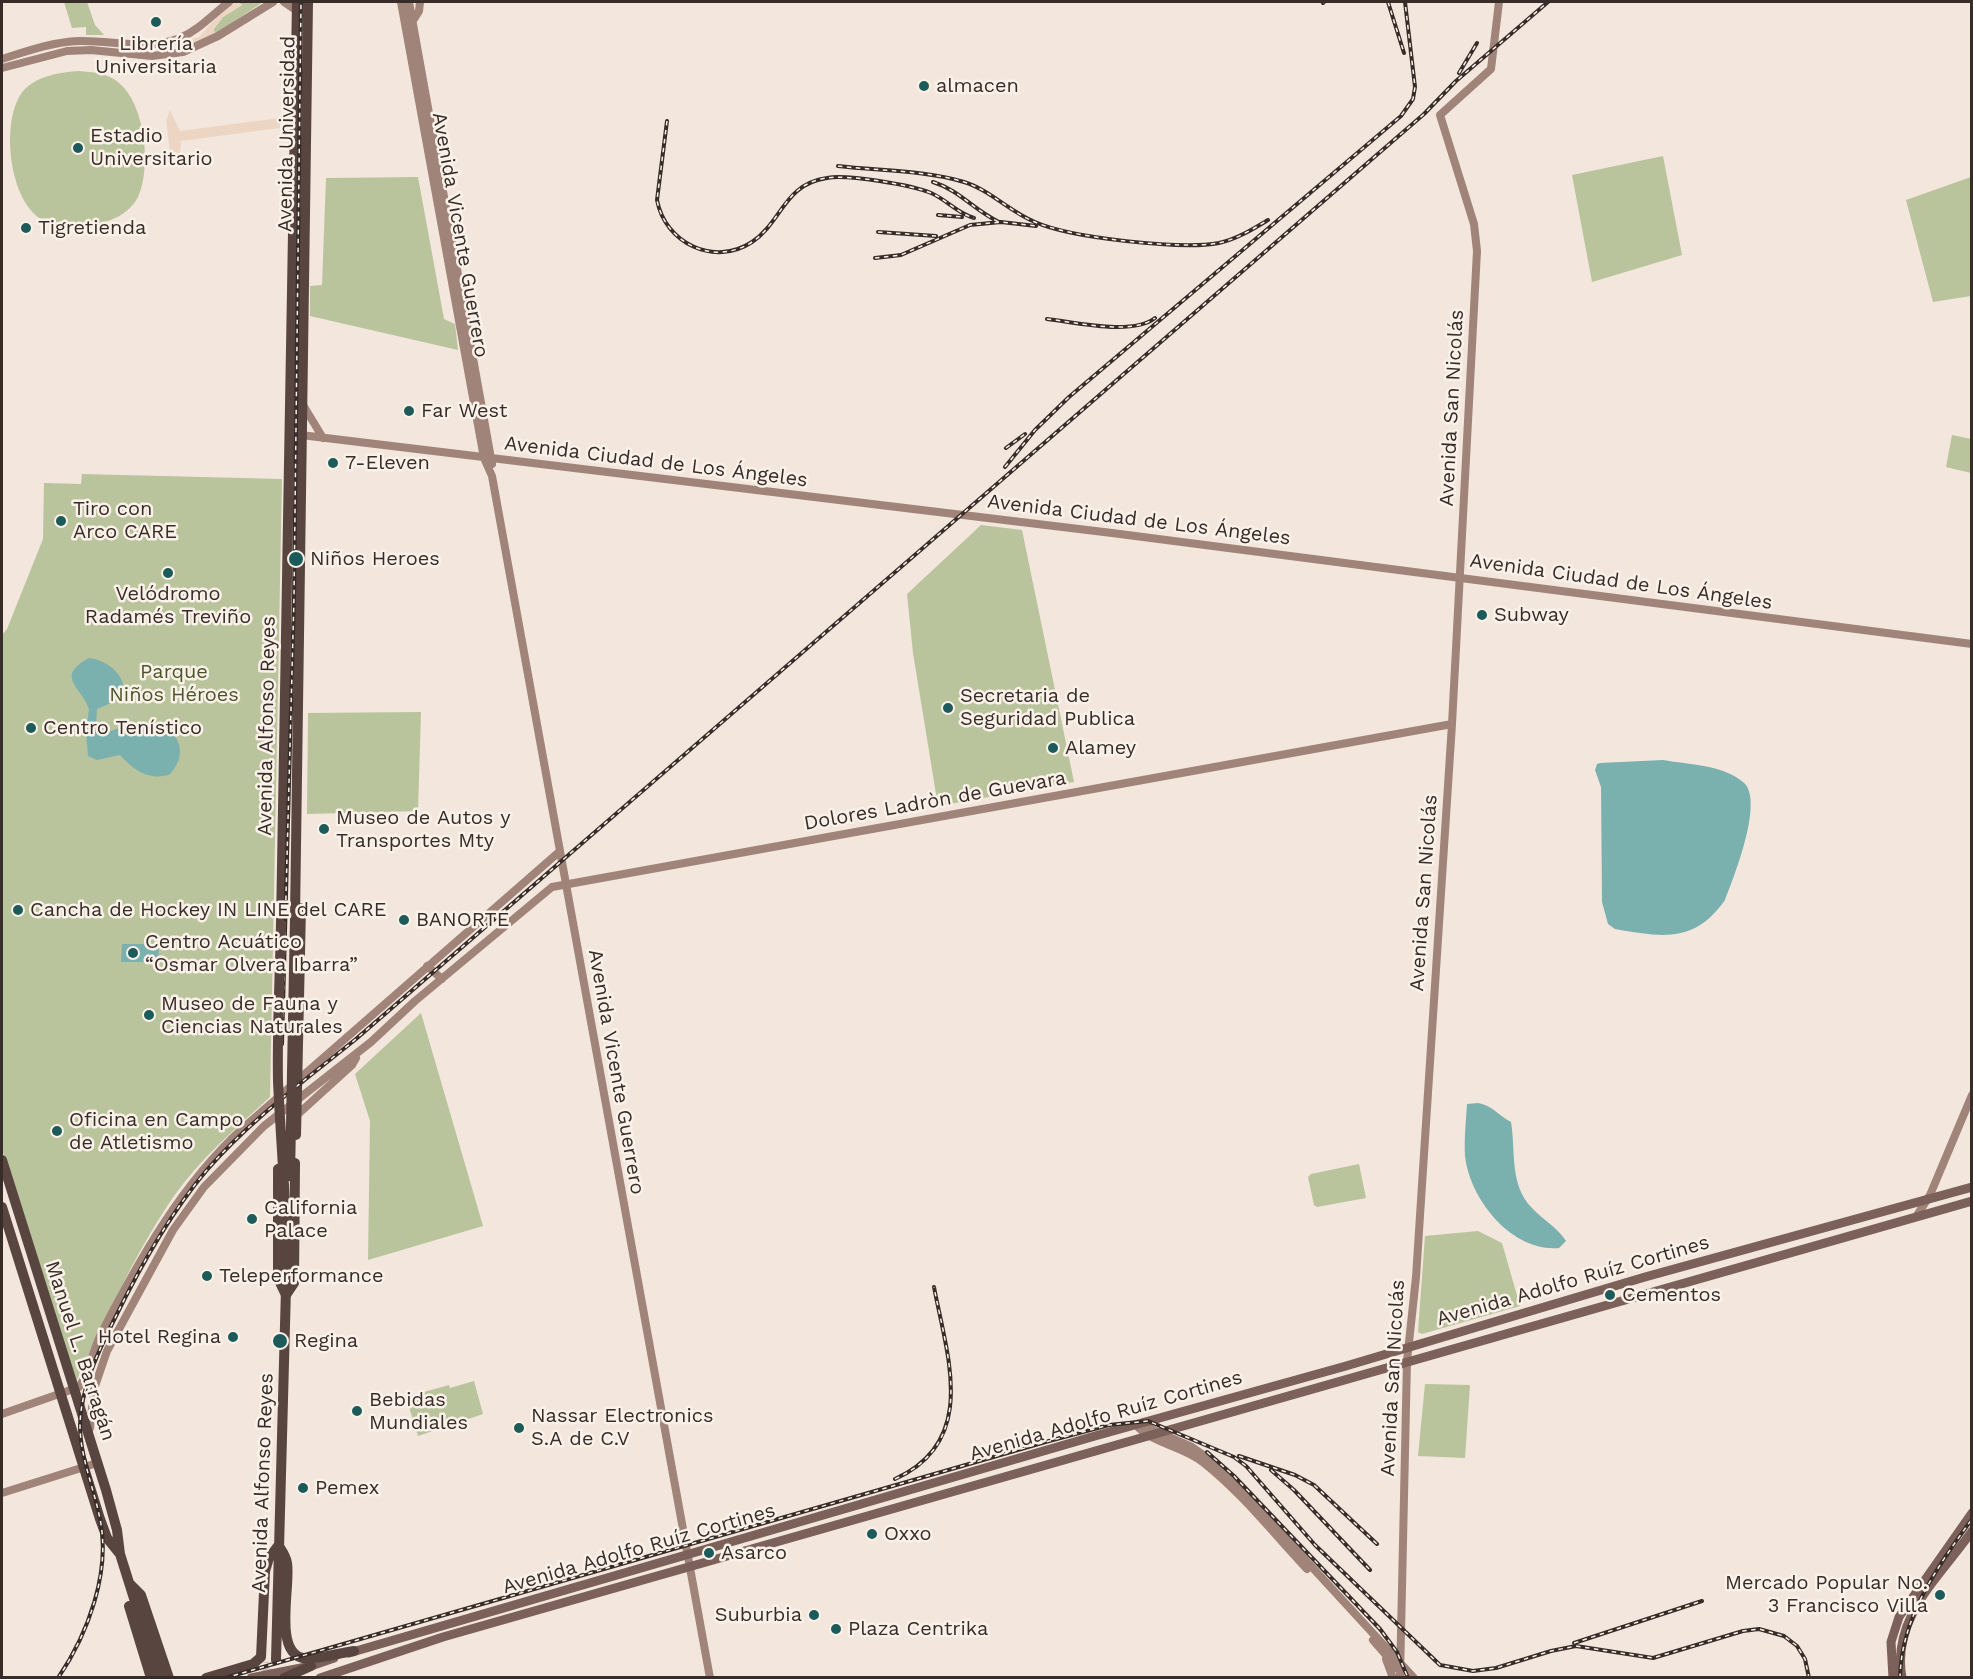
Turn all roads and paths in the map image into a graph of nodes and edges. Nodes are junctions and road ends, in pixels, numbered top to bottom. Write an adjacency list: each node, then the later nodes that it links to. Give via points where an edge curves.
1 (229, 2): 11 (street, via 192,32)
2 (269, 2): 12 (street, via 198,46)
3 (284, 2): 9 (street)
4 (308, 2): 16 (highway, Avenida Universidad)
5 (401, 2): 23 (street, Avenida Vicente Guerrero)
6 (409, 2): 10 (street, Avenida Vicente Guerrero)
7 (420, 2): 10 (street)
8 (1499, 2): 27 (street, Avenida San Nicolás, via 1491,69 1440,116 1474,225 1477,251)
9 (297, 7): 15 (highway, Avenida Universidad)
10 (412, 22): 26 (street, Avenida Vicente Guerrero)
11 (155, 44): 12 (street); 13 (street, via 75,42)
12 (157, 56): 14 (street, via 76,50)
13 (2, 59)
14 (2, 68)
15 (295, 175): 16 (highway); 17 (highway, Avenida Universidad)
16 (304, 213): 18 (highway, Avenida Universidad)
17 (294, 253): 24 (highway, Avenida Alfonso Reyes)
18 (303, 268): 19 (highway, Avenida Alfonso Reyes)
19 (302, 402): 20 (highway, Avenida Alfonso Reyes); 22 (street)
20 (302, 423): 21 (highway, Avenida Alfonso Reyes); 24 (highway)
21 (301, 435): 22 (street, Avenida Ciudad de Los Ángeles); 28 (highway, Avenida Alfonso Reyes)
22 (323, 438): 25 (street, Avenida Ciudad de Los Ángeles)
23 (481, 440): 25 (street, via 472,452); 26 (street, Avenida Vicente Guerrero)
24 (290, 454): 30 (highway, Avenida Alfonso Reyes)
25 (462, 455): 26 (street, Avenida Ciudad de Los Ángeles)
26 (489, 458): 27 (street, Avenida Ciudad de Los Ángeles); 33 (street, Avenida Vicente Guerrero)
27 (1460, 577): 29 (street, Avenida Ciudad de Los Ángeles); 31 (street, Avenida San Nicolás)
28 (299, 629): 30 (highway); 34 (highway, Avenida Alfonso Reyes)
29 (1971, 644)
30 (287, 649): 32 (highway, Avenida Alfonso Reyes)
31 (1452, 723): 35 (street, Dolores Ladròn de Guevara); 58 (street, Avenida San Nicolás)
32 (283, 852): 41 (highway, via 278,863); 50 (highway, Avenida Alfonso Reyes, bridge, via 278,1079)
33 (559, 852): 35 (street, Avenida Vicente Guerrero); 36 (street)
34 (296, 878): 39 (highway, via 301,898); 50 (highway, Avenida Alfonso Reyes, bridge)
35 (565, 883): 37 (street, Dolores Ladròn de Guevara, via 547,891); 79 (street, Avenida Vicente Guerrero)
36 (426, 966): 37 (street); 39 (street)
37 (441, 979): 38 (street, Dolores Ladròn de Guevara)
38 (356, 1054): 42 (street); 44 (street, via 352,1065)
39 (298, 1080): 41 (street); 42 (highway)
40 (1971, 1095): 51 (street)
41 (274, 1102): 42 (highway); 43 (highway); 60 (street, via 224,1146 180,1197 122,1293 81,1385)
42 (297, 1102): 43 (street); 44 (highway)
43 (275, 1117): 44 (highway); 46 (highway); 69 (street, via 235,1152 204,1187 173,1230 141,1286 100,1369 90,1411)
44 (296, 1119): 45 (highway)
45 (295, 1144): 46 (highway); 57 (highway, via 294,1283)
46 (278, 1155): 57 (highway, via 278,1278)
47 (2, 1160): 54 (highway, Manuel L. Barragán)
48 (2, 1177): 54 (highway)
49 (1971, 1187): 51 (main road, Avenida Adolfo Ruíz Cortines)
50 (287, 1200): 57 (highway, Avenida Alfonso Reyes, bridge)
51 (1927, 1200): 55 (street); 56 (street); 58 (main road, Avenida Adolfo Ruíz Cortines, via 1645,1277)
52 (1971, 1201): 55 (main road, Avenida Adolfo Ruíz Cortines)
53 (2, 1207): 61 (highway, Manuel L. Barragán)
54 (16, 1208): 60 (highway, Manuel L. Barragán)
55 (1928, 1214): 56 (main road, Avenida Adolfo Ruíz Cortines)
56 (1916, 1217): 59 (main road, Avenida Adolfo Ruíz Cortines)
57 (286, 1295): 77 (highway, Avenida Alfonso Reyes)
58 (1409, 1348): 59 (street, Avenida San Nicolás); 62 (main road, Avenida Adolfo Ruíz Cortines)
59 (1407, 1361): 64 (main road, Avenida Adolfo Ruíz Cortines); 84 (street, Avenida San Nicolás)
60 (73, 1391): 61 (street); 69 (highway, Manuel L. Barragán)
61 (60, 1396): 63 (street); 72 (highway, Manuel L. Barragán)
62 (1222, 1401): 64 (main road, via 1220,1408); 65 (main road, Avenida Adolfo Ruíz Cortines)
63 (2, 1414)
64 (1224, 1414): 66 (main road, Avenida Adolfo Ruíz Cortines)
65 (1140, 1423): 66 (street); 67 (street); 68 (main road, Avenida Adolfo Ruíz Cortines)
66 (1158, 1432): 67 (main road, Avenida Adolfo Ruíz Cortines); 84 (street, via 1192,1447 1218,1466)
67 (1148, 1435): 70 (main road, Avenida Adolfo Ruíz Cortines); 86 (street, via 1183,1449 1211,1469 1382,1651)
68 (1095, 1436): 70 (main road, via 1100,1439); 79 (main road, Avenida Adolfo Ruíz Cortines)
69 (91, 1444): 71 (highway, Manuel L. Barragán)
70 (1100, 1449): 80 (main road, Avenida Adolfo Ruíz Cortines)
71 (97, 1462): 72 (street); 78 (highway, Manuel L. Barragán)
72 (83, 1467): 73 (street); 78 (highway, Manuel L. Barragán, via 107,1538)
73 (2, 1493)
74 (1971, 1513): 76 (main road)
75 (1971, 1533): 76 (street); 97 (main road, via 1910,1617 1900,1647)
76 (1953, 1539): 96 (main road, via 1895,1625 1890,1651)
77 (278, 1546): 82 (highway, via 287,1562 286,1635 290,1649 304,1658); 83 (highway, Avenida Alfonso Reyes, via 276,1616 270,1627); 90 (highway, via 265,1571 261,1657 253,1664)
78 (120, 1554): 81 (highway, Manuel L. Barragán)
79 (687, 1554): 80 (street, Avenida Vicente Guerrero); 82 (main road, Avenida Adolfo Ruíz Cortines)
80 (689, 1566): 93 (main road, Avenida Adolfo Ruíz Cortines, via 443,1636); 94 (street, Avenida Vicente Guerrero)
81 (129, 1584): 87 (highway, via 125,1594); 88 (highway, Manuel L. Barragán); 89 (highway, via 141,1595)
82 (354, 1651): 85 (main road, Avenida Adolfo Ruíz Cortines)
83 (272, 1661)
84 (1400, 1662): 86 (street, Avenida San Nicolás); 95 (street)
85 (311, 1666): 91 (main road, Avenida Adolfo Ruíz Cortines); 92 (highway)
86 (1400, 1676)
87 (151, 1677)
88 (159, 1677)
89 (169, 1677)
90 (206, 1677)
91 (251, 1677)
92 (284, 1677)
93 (320, 1677)
94 (710, 1677)
95 (1414, 1677)
96 (1893, 1677)
97 (1902, 1677)

